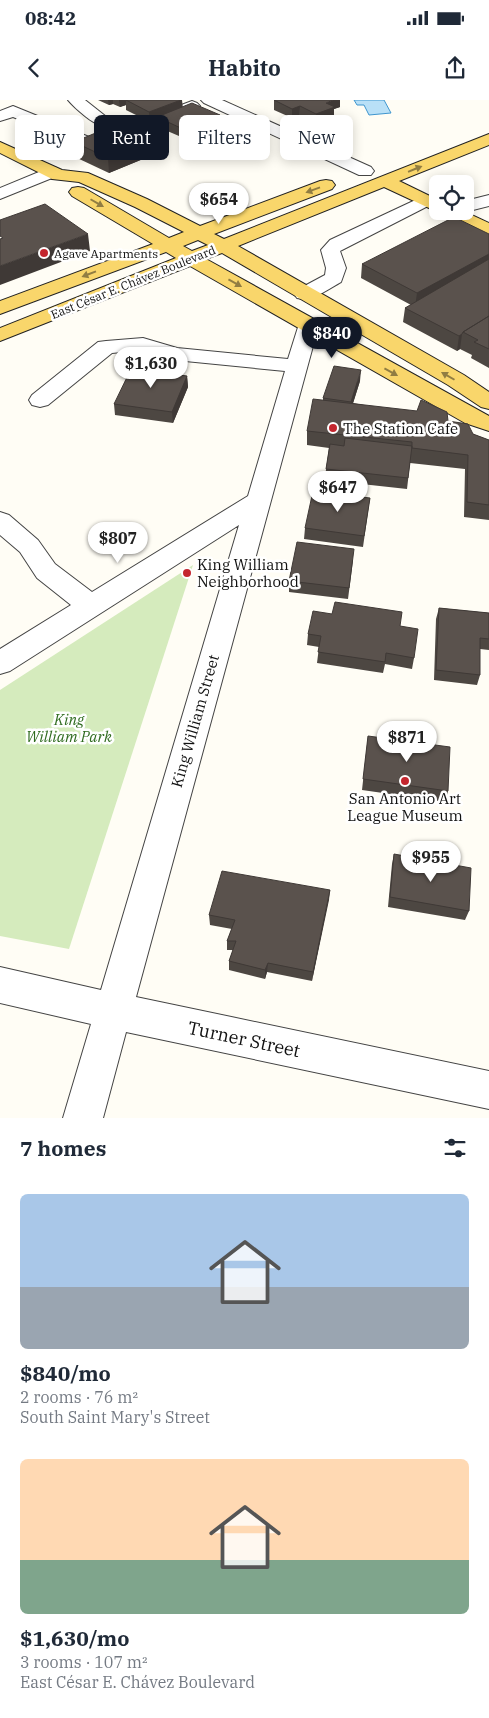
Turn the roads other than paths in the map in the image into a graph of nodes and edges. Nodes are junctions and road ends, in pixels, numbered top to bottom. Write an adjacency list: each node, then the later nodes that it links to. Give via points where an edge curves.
1 (76, 100): 2 (street, via 102,122 119,127 149,123)
2 (208, 100): 9 (street)
3 (0, 116): 6 (street, via 13,111)
4 (489, 122): 7 (main road)
5 (489, 139): 10 (main road, East César E. Chávez Boulevard, one-way to 5)
6 (88, 142)
7 (433, 144)
8 (0, 147): 11 (main road)
9 (365, 171): 10 (main road, East César E. Chávez Boulevard); 19 (main road, East César E. Chávez Boulevard, one-way to 19)
10 (383, 172): 14 (main road); 21 (main road, East César E. Chávez Boulevard)
11 (54, 173): 12 (street); 19 (main road, via 82,177); 20 (main road, one-way to 20, via 68,186)
12 (0, 194)
13 (489, 200): 15 (street)
14 (429, 203)
15 (474, 204)
16 (429, 205): 23 (street, via 337,244 330,250 336,268 334,278)
17 (467, 220): 18 (main road)
18 (489, 230)
19 (198, 232): 20 (main road, East César E. Chávez Boulevard); 21 (main road)
20 (168, 244): 22 (main road); 24 (main road, East César E. Chávez Boulevard, one-way to 24)
21 (224, 246): 22 (main road, East César E. Chávez Boulevard); 23 (main road)
22 (192, 259): 25 (main road, one-way to 25); 26 (main road, East César E. Chávez Boulevard)
23 (304, 294): 29 (main road, one-way to 23)
24 (0, 308)
25 (309, 324): 27 (street, King William Street); 30 (main road, one-way to 30, via 464,413)
26 (0, 336)
27 (297, 366): 28 (street, via 175,354 142,344 106,347); 31 (street, King William Street)
28 (40, 400)
29 (489, 402)
30 (489, 424)
31 (258, 501): 33 (street); 36 (street, King William Street)
32 (0, 521): 33 (street, via 29,546 46,571)
33 (91, 606): 34 (street)
34 (0, 663)
35 (0, 985): 36 (street, Turner Street)
36 (113, 1011): 37 (street, Turner Street); 38 (street, King William Street)
37 (489, 1090)
38 (83, 1118)

